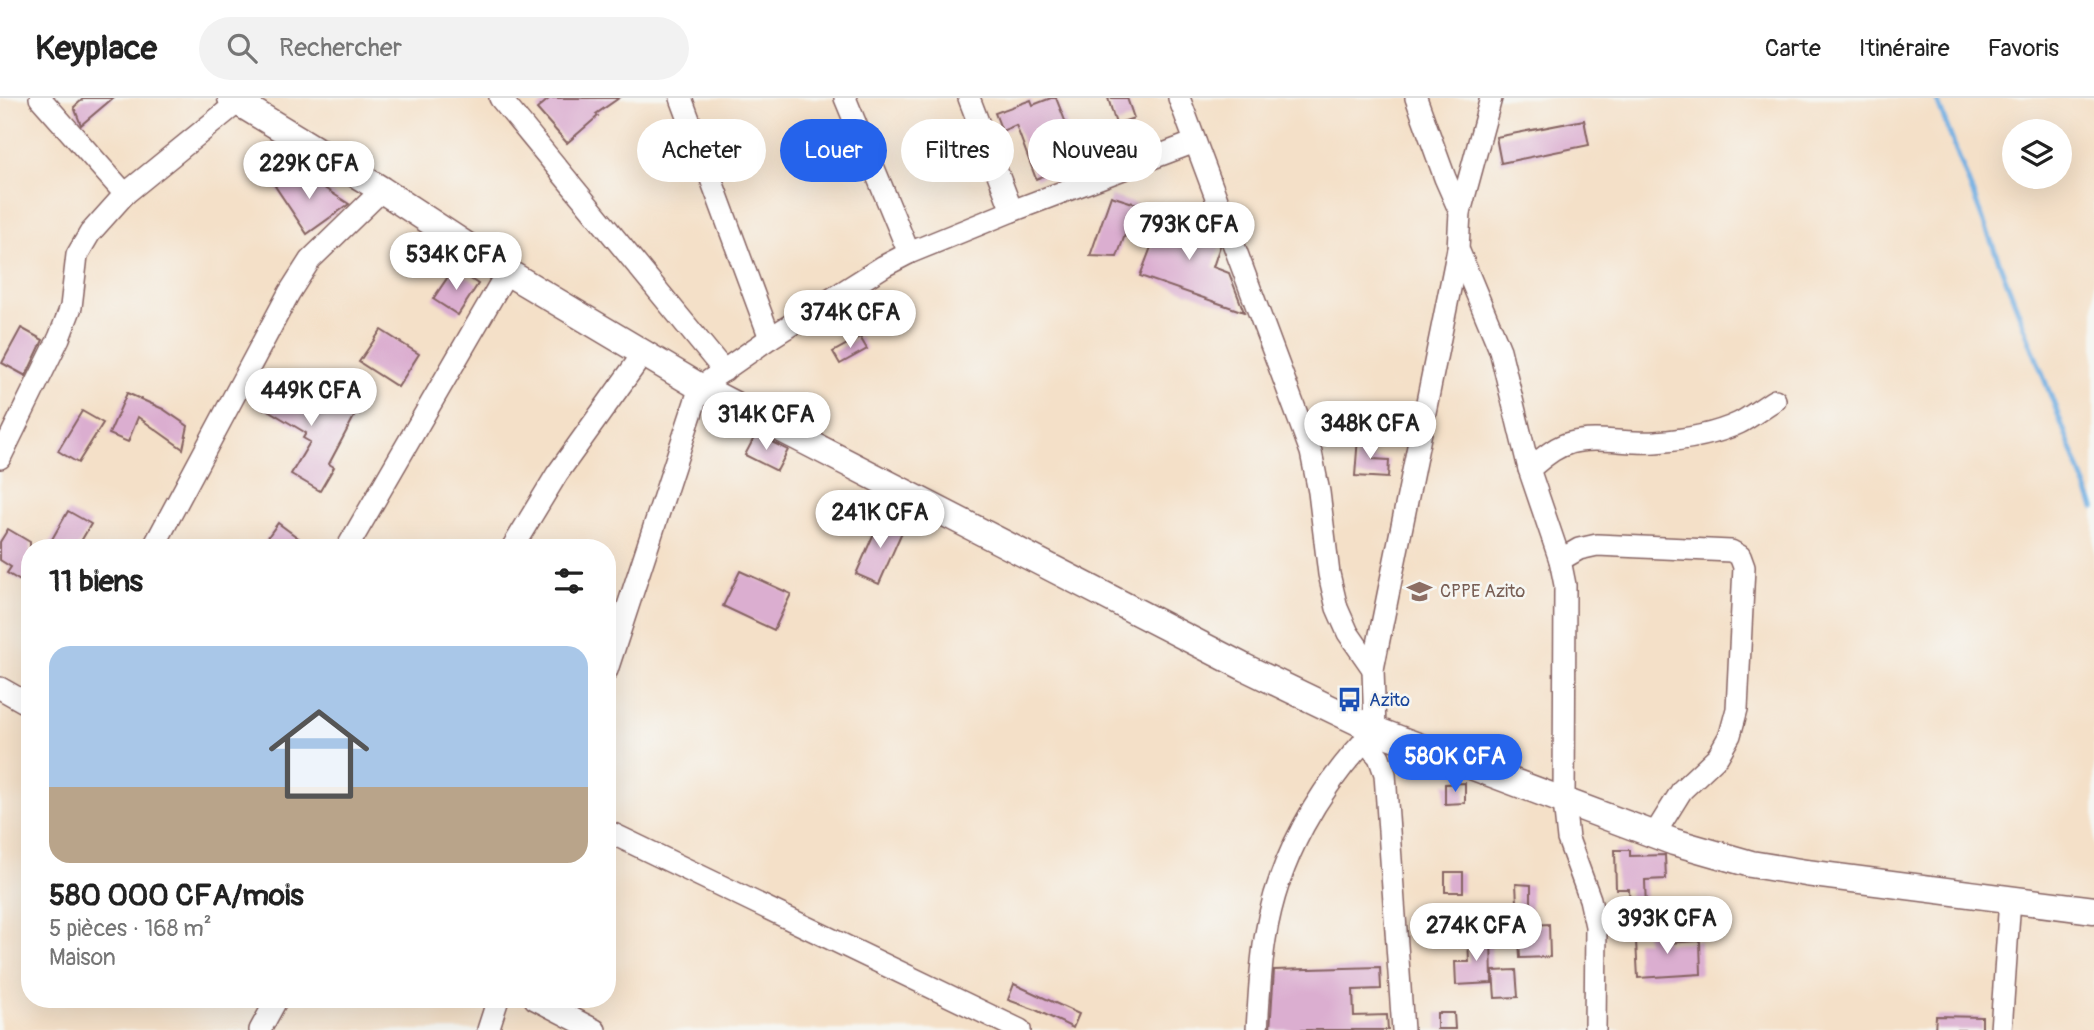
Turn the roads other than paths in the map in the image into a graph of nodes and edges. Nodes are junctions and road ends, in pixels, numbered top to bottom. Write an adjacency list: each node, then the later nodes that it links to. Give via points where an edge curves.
1 (40, 98): 12 (street)
2 (500, 98): 20 (street)
3 (681, 98): 18 (street)
4 (845, 98): 16 (street)
5 (969, 98): 13 (street)
6 (1179, 98): 10 (street)
7 (1416, 98): 14 (street)
8 (1491, 98): 14 (street)
9 (237, 100): 11 (street); 12 (street)
10 (1195, 142): 13 (street); 30 (street, via 1311,452 1337,608)
11 (382, 190): 17 (street); 25 (street, via 310,260)
12 (125, 194): 23 (street, via 77,255 71,307)
13 (1012, 211): 16 (street)
14 (1460, 212): 15 (street)
15 (1458, 250): 24 (street, via 1500,350); 30 (street)
16 (909, 253): 18 (street)
17 (507, 272): 19 (street); 26 (street)
18 (770, 338): 20 (street)
19 (643, 354): 21 (street); 27 (street, via 557,474)
20 (724, 370): 21 (street)
21 (701, 387): 29 (street); 33 (street)
22 (1775, 400): 24 (street, via 1739,423 1714,432 1659,442 1570,443)
23 (0, 458)
24 (1529, 469): 28 (street)
25 (158, 539)
26 (352, 539)
27 (518, 539)
28 (1560, 560): 34 (street, via 1566,618); 36 (street, via 1597,545 1731,551 1740,556 1744,567 1737,709 1731,735 1718,755 1682,790)
29 (616, 643)
30 (1373, 669): 33 (street)
31 (0, 688): 32 (street)
32 (21, 700)
33 (1369, 735): 34 (street); 46 (street, via 1324,791 1280,881 1265,938); 47 (street, via 1385,774)
34 (1564, 802): 36 (street); 48 (street, via 1568,839 1597,926)
35 (616, 835): 45 (street)
36 (1654, 835): 37 (street, via 1779,870)
37 (2010, 898): 38 (street); 49 (street)
38 (2094, 910)
39 (272, 1008): 42 (street)
40 (495, 1008): 43 (street)
41 (552, 1008): 44 (street)
42 (260, 1030)
43 (488, 1030)
44 (595, 1030)
45 (1020, 1030)
46 (1256, 1030)
47 (1403, 1030)
48 (1595, 1030)
49 (2001, 1030)

